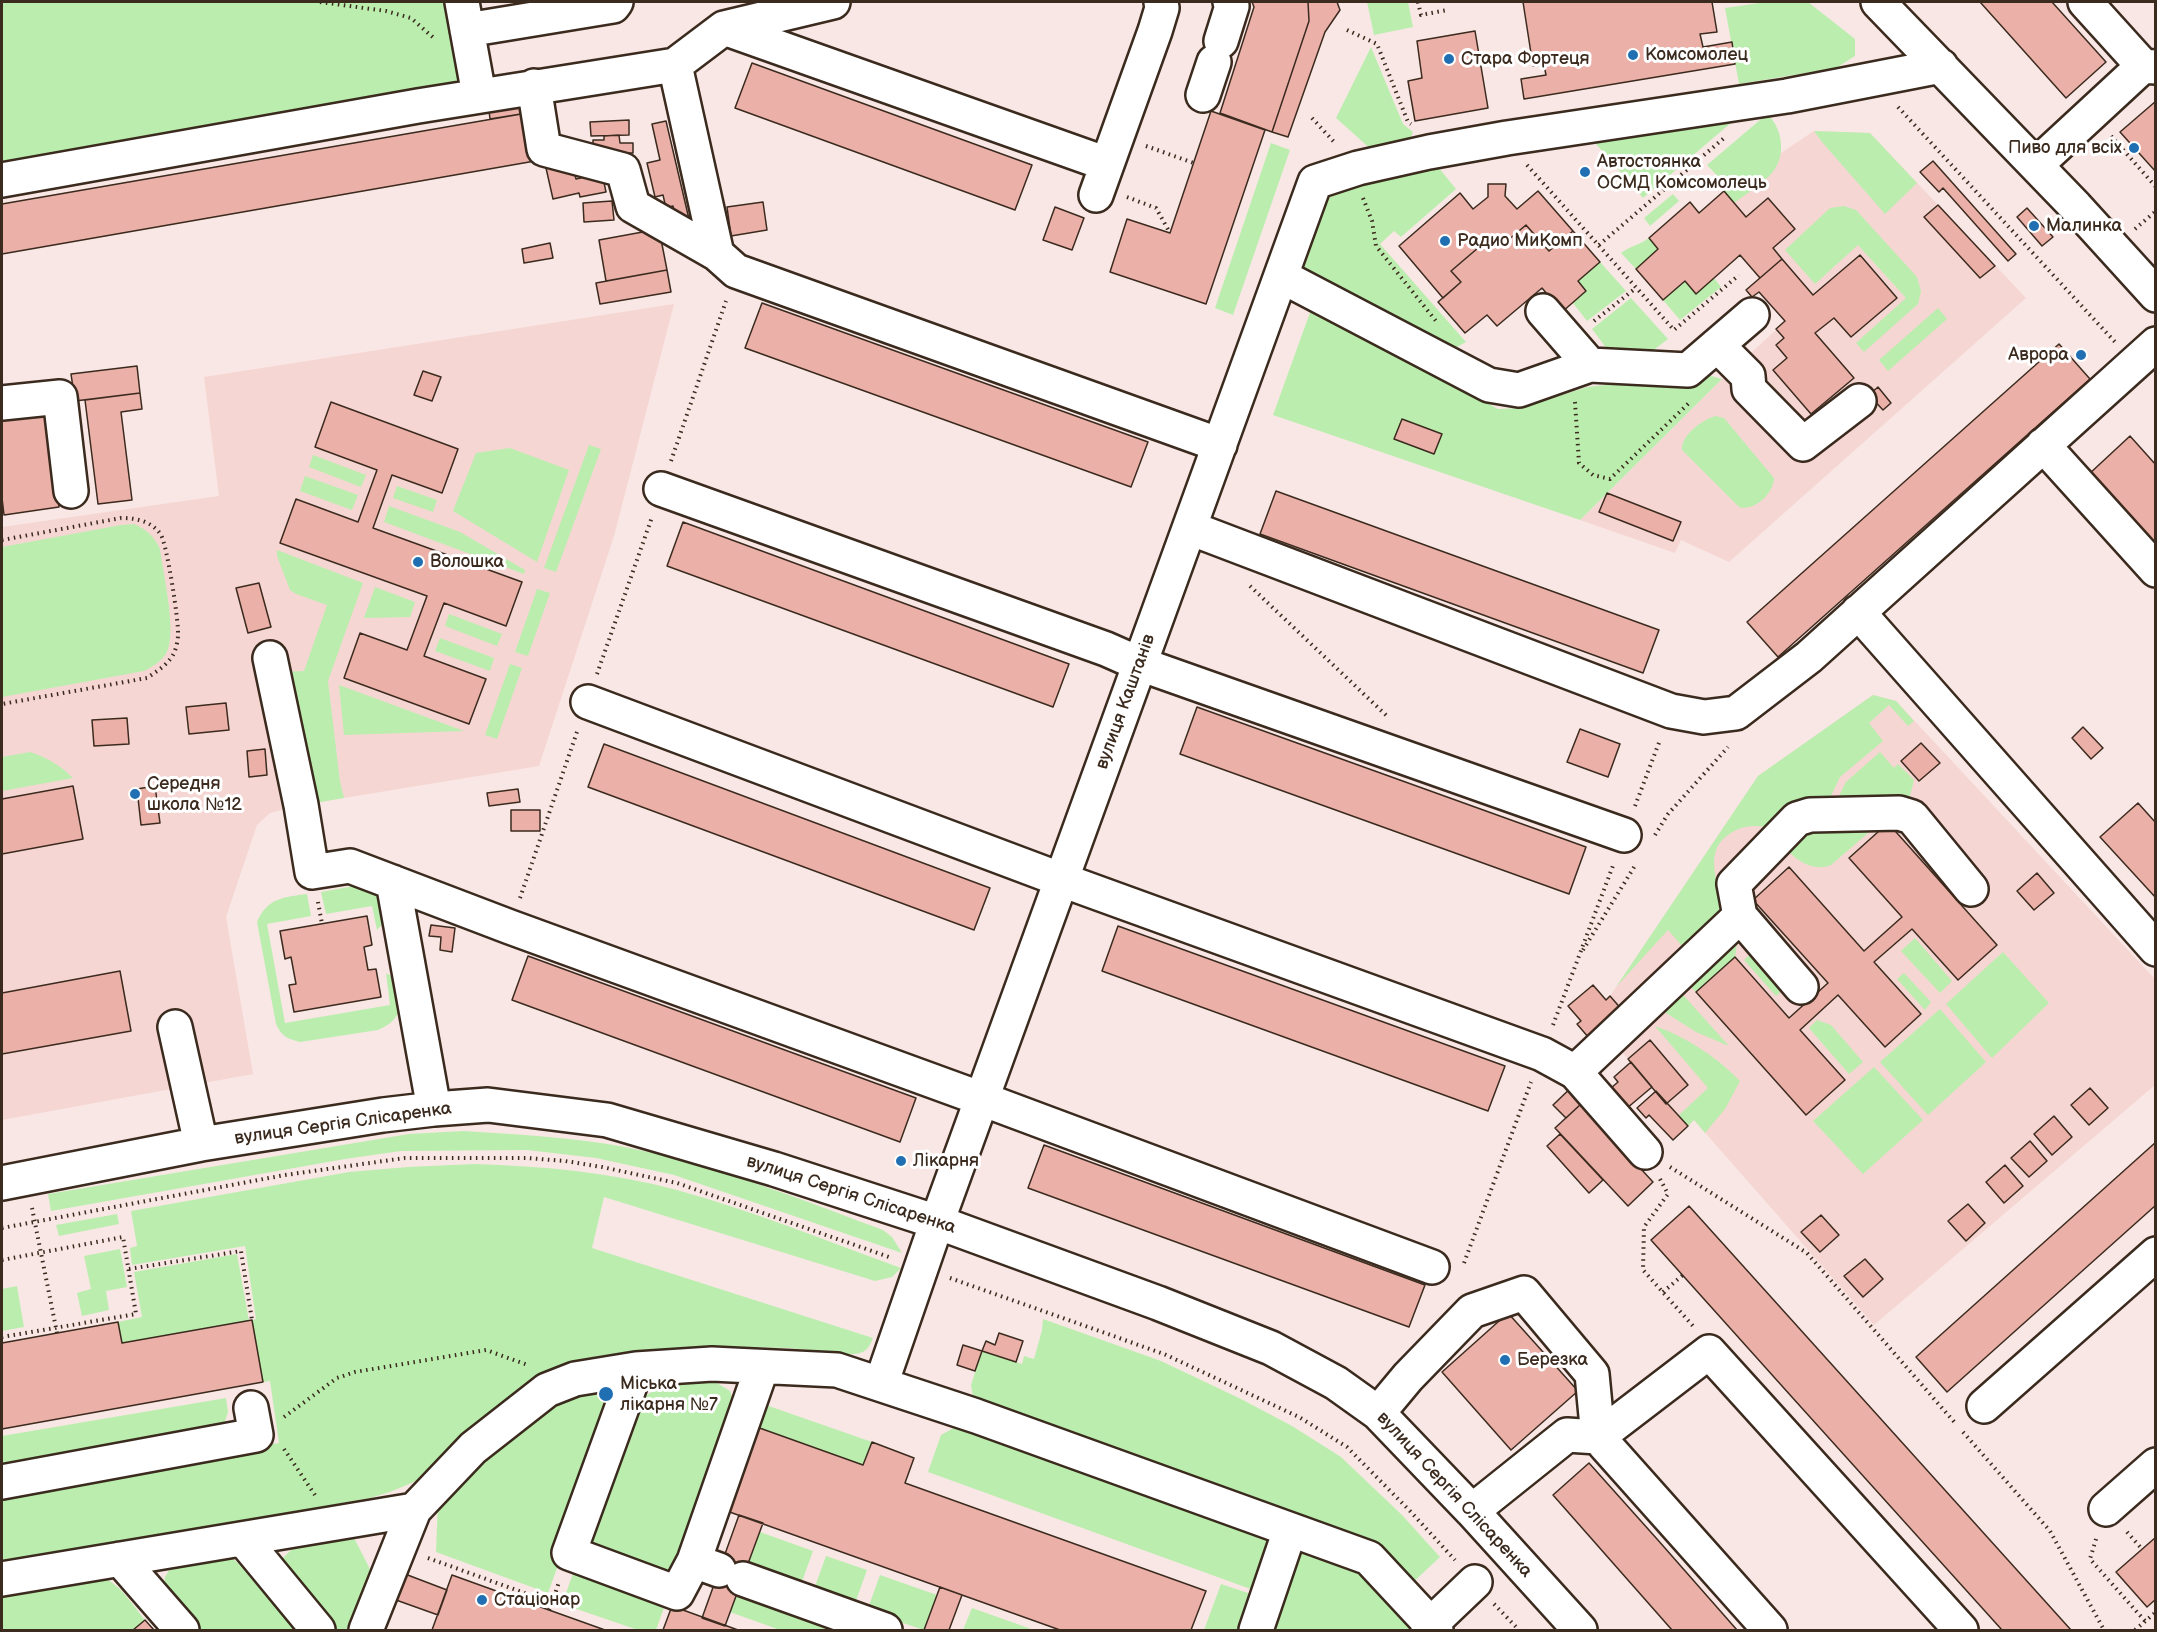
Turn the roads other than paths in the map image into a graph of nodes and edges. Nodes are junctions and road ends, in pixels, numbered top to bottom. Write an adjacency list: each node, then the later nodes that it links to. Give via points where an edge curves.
1 (616, 2): 7 (street, via 613,6)
2 (833, 2): 8 (street)
3 (1161, 2): 8 (street, via 1155,32 1105,170)
4 (1230, 2): 14 (street, via 1232,6)
5 (1878, 2): 10 (street)
6 (2085, 2): 11 (street)
7 (458, 25): 13 (street)
8 (724, 27): 9 (street)
9 (675, 65): 12 (street); 17 (street)
10 (1941, 66): 15 (street); 18 (street, вулиця Каштанів, via 1787,96 1507,138 1358,168 1316,182)
11 (2149, 66): 15 (street)
12 (534, 86): 13 (street); 17 (street, via 544,149 623,170 633,206)
13 (479, 95): 16 (street)
14 (1203, 95)
15 (2036, 165): 19 (street)
16 (2, 180)
17 (727, 262): 27 (street)
18 (1281, 276): 24 (street, via 1489,385 1519,390); 27 (street, вулиця Каштанів)
19 (2156, 295)
20 (1543, 311): 24 (street)
21 (1752, 315): 22 (street)
22 (1717, 345): 24 (street, via 1689,370); 25 (street, via 1748,376 1749,389 1803,444)
23 (2145, 353): 28 (street)
24 (1579, 358)
25 (1859, 401)
26 (2, 403): 30 (street, via 60,397)
27 (1220, 445): 31 (street, вулиця Каштанів)
28 (2043, 445): 32 (street); 33 (street)
29 (661, 489): 35 (street)
30 (71, 491)
31 (1190, 528): 33 (street, via 1671,711 1704,717 1736,713 1809,657); 35 (street, вулиця Каштанів)
32 (2156, 570)
33 (1858, 612): 42 (street)
34 (270, 658): 39 (street, via 312,872 350,866)
35 (1140, 663): 37 (street, via 1400,756); 38 (street, вулиця Каштанів)
36 (588, 702): 38 (street)
37 (1637, 847)
38 (1062, 880): 45 (street, via 1542,1054); 46 (street, вулиця Каштанів)
39 (393, 882): 46 (street); 47 (street)
40 (1971, 889): 41 (street, via 1911,817 1899,813 1810,815 1797,819 1734,884)
41 (1740, 916): 43 (street); 45 (street)
42 (2156, 950)
43 (1801, 987)
44 (175, 1027): 48 (street)
45 (1575, 1072): 49 (street)
46 (982, 1099): 51 (street, вулиця Каштанів); 53 (street)
47 (434, 1109): 48 (street, вулиця Сергія Слісаренка); 51 (street, вулиця Сергія Слісаренка, via 488,1105 607,1120)
48 (201, 1144): 50 (street, вулиця Сергія Слісаренка)
49 (1646, 1152)
50 (14, 1180)
51 (937, 1222): 56 (street, вулиця Каштанів); 58 (street, вулиця Сергія Слісаренка, via 1271,1348 1336,1383)
52 (2156, 1254): 57 (street)
53 (1432, 1267)
54 (762, 1367): 55 (street, via 712,1364); 56 (street, via 837,1370); 69 (street)
55 (636, 1369): 64 (street, via 575,1378 547,1390 473,1448); 69 (street, via 569,1553 677,1593)
56 (880, 1384): 66 (street)
57 (1984, 1406)
58 (1378, 1413): 60 (street, via 1472,1311 1524,1293 1592,1374); 65 (street, вулиця Сергія Слісаренка)
59 (264, 1416): 62 (street, via 255,1436)
60 (1598, 1437): 65 (street, via 1567,1436); 79 (street); 80 (street, via 1709,1352)
61 (2156, 1465): 63 (street)
62 (2, 1482)
63 (2106, 1509)
64 (414, 1510): 67 (street); 75 (street)
65 (1472, 1511): 78 (street, вулиця Сергія Слісаренка)
66 (1290, 1530): 72 (street, via 1369,1558); 77 (street)
67 (243, 1539): 68 (street); 74 (street)
68 (120, 1559): 70 (street); 73 (street)
69 (719, 1570): 76 (street)
70 (2, 1579)
71 (1475, 1582): 72 (street)
72 (1432, 1628)
73 (182, 1630)
74 (318, 1630)
75 (366, 1630)
76 (885, 1630)
77 (1256, 1630)
78 (1580, 1630)
79 (1770, 1630)
80 (1961, 1630)

